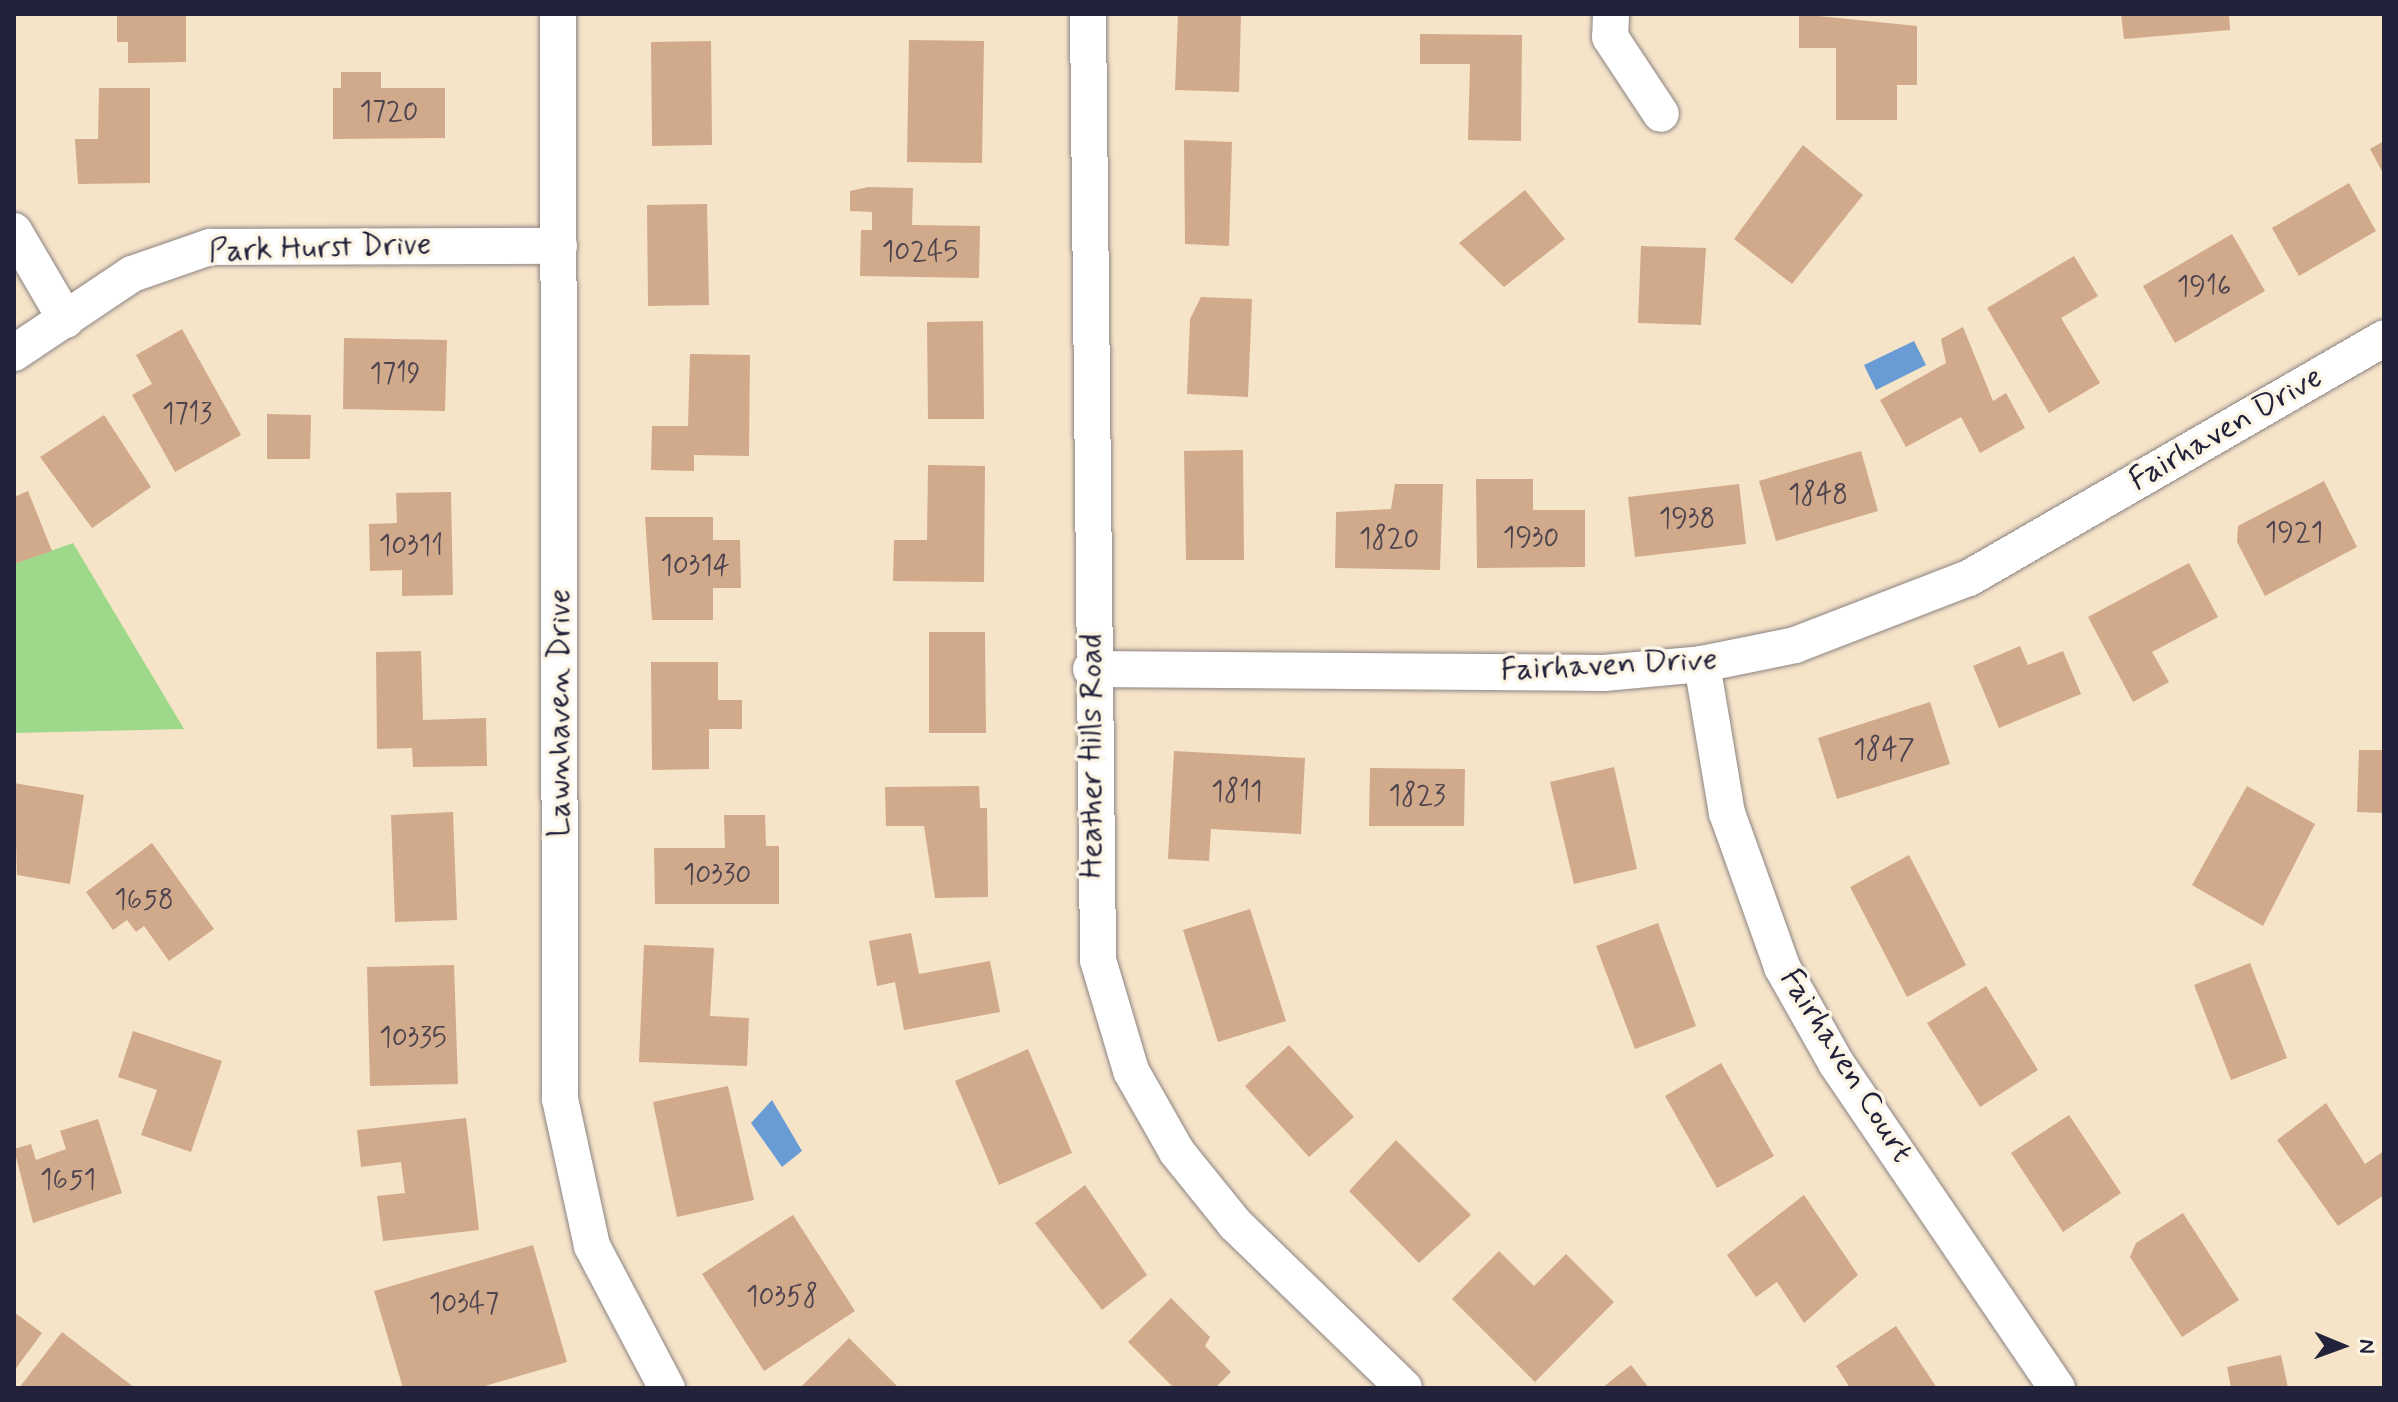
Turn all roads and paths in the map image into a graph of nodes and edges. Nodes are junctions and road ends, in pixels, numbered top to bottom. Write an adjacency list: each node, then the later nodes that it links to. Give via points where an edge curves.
1 (558, 14): 6 (street, Lawnhaven Drive)
2 (1088, 14): 11 (street, Heather Hills Road)
3 (1611, 14): 4 (street, via 1610,37)
4 (1661, 114)
5 (14, 231): 7 (street)
6 (559, 246): 7 (street, Park Hurst Drive, via 210,247 146,267); 12 (street, Lawnhaven Drive, via 560,1099 592,1246)
7 (66, 320): 9 (street, Park Hurst Drive)
8 (2384, 338): 10 (street, Fairhaven Drive, via 1969,578 1837,632)
9 (14, 353)
10 (1702, 664): 11 (street, Fairhaven Drive, via 1562,673); 14 (street, Fairhaven Court, via 1727,813 1782,967 1836,1063)
11 (1091, 669): 13 (street, Heather Hills Road, via 1093,922 1102,978 1142,1097 1235,1224)
12 (667, 1388)
13 (1404, 1388)
14 (2057, 1388)

